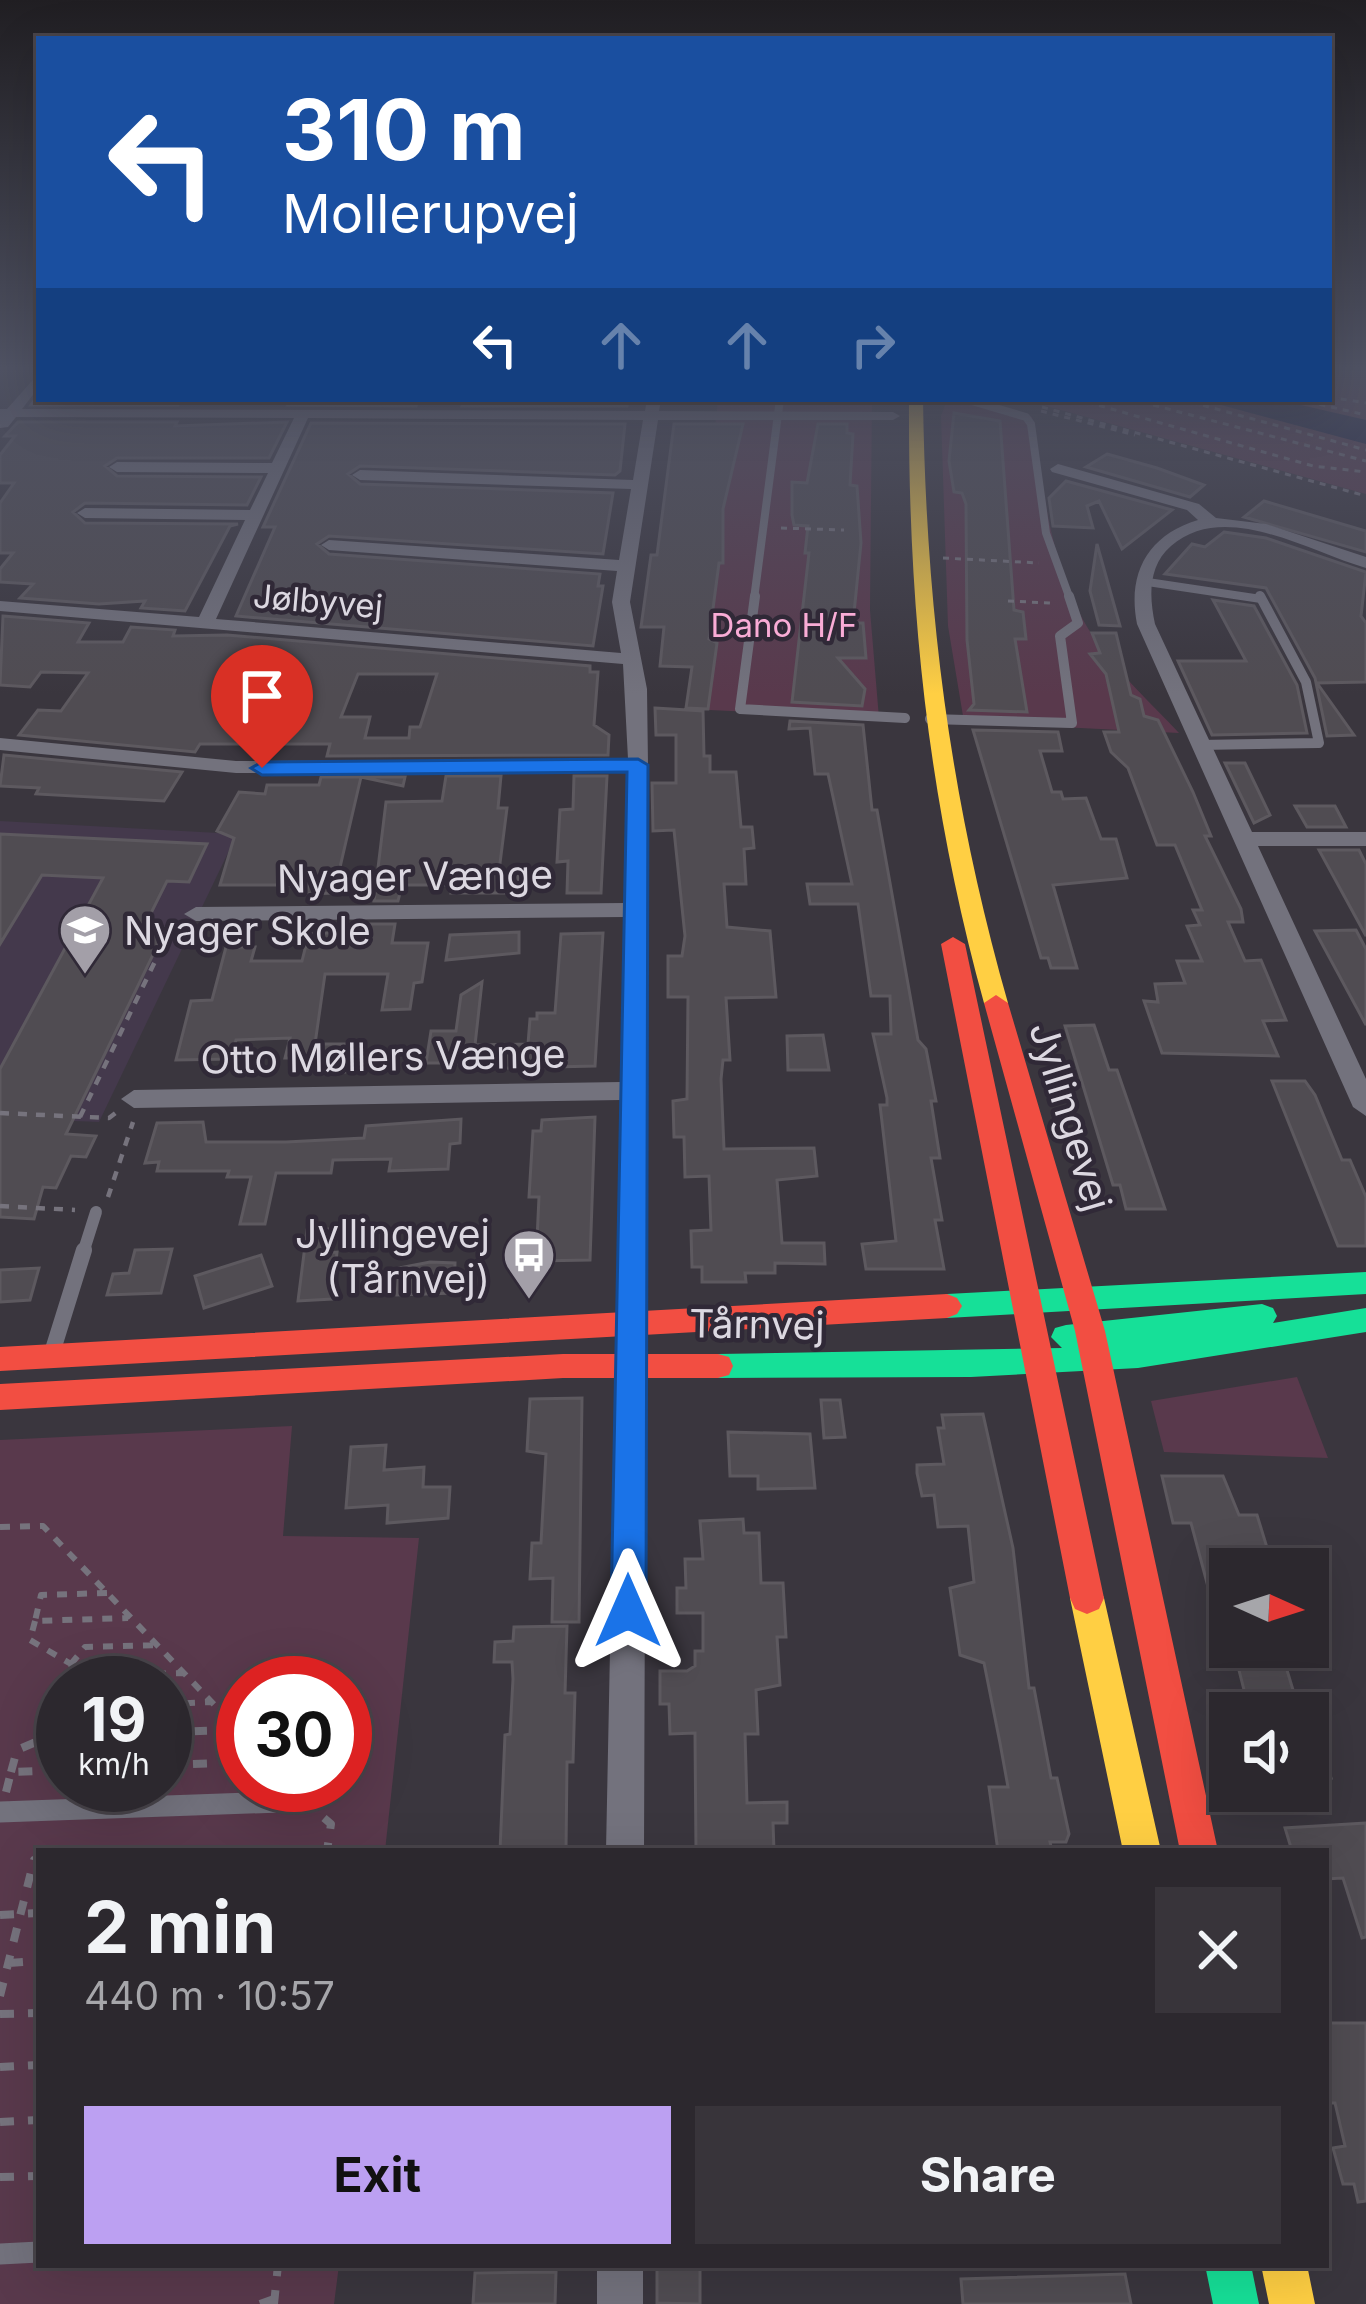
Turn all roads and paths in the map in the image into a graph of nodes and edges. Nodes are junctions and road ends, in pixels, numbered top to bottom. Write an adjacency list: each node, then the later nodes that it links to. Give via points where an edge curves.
1 (273, 479): 13 (street)
2 (458, 479): 10 (street)
3 (640, 479): 10 (street)
4 (770, 479): 15 (lane)
5 (901, 479): 28 (street, Jyllingevej, via 893,572)
6 (911, 479): 18 (street, Jyllingevej)
7 (1038, 479): 20 (lane)
8 (1092, 479): 14 (street, via 1193,507)
9 (1303, 479): 11 (path)
10 (639, 485): 21 (street)
11 (1366, 496)
12 (85, 513): 13 (street)
13 (256, 514): 26 (street)
14 (1211, 523): 19 (street); 22 (street, via 1169,536)
15 (764, 527): 16 (path); 28 (lane, via 740,709)
16 (844, 530)
17 (328, 545): 21 (street)
18 (915, 557): 20 (path); 28 (street, Jyllingevej)
19 (1366, 563)
20 (1057, 564): 24 (lane)
21 (627, 566): 27 (street, via 621,602)
22 (1141, 581): 30 (street, via 1146,624); 30 (lane, via 1259,595 1306,682 1318,743)
23 (1008, 601): 24 (path)
24 (1071, 603): 28 (lane, via 1078,623 1060,636 1072,723)
25 (0, 607): 26 (street, Jølbyvej)
26 (206, 621): 27 (street, Jølbyvej)
27 (630, 659): 31 (street)
28 (918, 718): 44 (street, Jyllingevej); 45 (street, Jyllingevej)
29 (0, 744): 31 (street, via 270,769)
30 (1200, 745): 33 (street)
31 (638, 765): 34 (street)
32 (1366, 838): 33 (street)
33 (1240, 839): 38 (street)
34 (634, 910): 35 (street, Nyager Vænge); 36 (street)
35 (196, 914): 40 (path, via 177,916)
36 (632, 1090): 37 (street, Otto Møllers Vænge); 47 (street)
37 (134, 1099): 40 (path, via 109,1118); 42 (path, via 119,1166)
38 (1366, 1107)
39 (0, 1113): 40 (path)
40 (80, 1117)
41 (0, 1206): 42 (path)
42 (96, 1212): 49 (lane)
43 (1354, 1284): 44 (street, Tårnvej); 48 (street, via 1265,1316)
44 (1082, 1301): 45 (street, Tårnvej); 48 (street, Jyllingevej)
45 (1026, 1305): 47 (street, Tårnvej); 51 (street, Jyllingevej)
46 (1366, 1320): 48 (street, Tårnvej, via 1204,1348)
47 (633, 1322): 49 (street, Tårnvej); 52 (street)
48 (1092, 1345): 51 (street, Tårnvej); 73 (street, Jyllingevej)
49 (51, 1356): 50 (street, Tårnvej)
50 (0, 1359)
51 (1036, 1361): 52 (street, Tårnvej); 72 (street, Jyllingevej)
52 (633, 1363): 53 (street, Tårnvej); 71 (street)
53 (0, 1397)
54 (0, 1527): 55 (path, via 43,1526)
55 (107, 1593): 56 (path); 57 (path, via 41,1594)
56 (131, 1618): 57 (path); 58 (path)
57 (34, 1621): 59 (path, via 30,1640)
58 (158, 1646): 60 (path, via 85,1647); 61 (path)
59 (57, 1656)
60 (77, 1656)
61 (168, 1656)
62 (192, 1681): 64 (path)
63 (192, 1702): 64 (path)
64 (212, 1702): 65 (path)
65 (216, 1706)
66 (36, 1742): 68 (path, via 17,1750)
67 (36, 1771): 68 (path)
68 (11, 1772): 70 (path)
69 (216, 1804): 70 (lane)
70 (1, 1812)
71 (625, 1848)
72 (1141, 1848)
73 (1197, 1848)
74 (36, 1860): 76 (path)
75 (36, 1913): 76 (path)
76 (20, 1914): 77 (path); 79 (path)
77 (0, 1915)
78 (36, 1961): 79 (path)
79 (8, 1963): 80 (path)
80 (0, 1996)
81 (36, 2013): 82 (path)
82 (0, 2014)
83 (36, 2065): 84 (path)
84 (0, 2067)
85 (36, 2120): 86 (path)
86 (0, 2122)
87 (36, 2176): 88 (path)
88 (0, 2177)
89 (36, 2252): 90 (lane)
90 (0, 2254)
91 (278, 2268): 95 (path)
92 (620, 2268): 97 (street)
93 (1229, 2268): 98 (street)
94 (1285, 2268): 99 (street)
95 (274, 2302): 96 (path)
96 (260, 2304)
97 (620, 2304)
98 (1236, 2304)
99 (1292, 2304)

